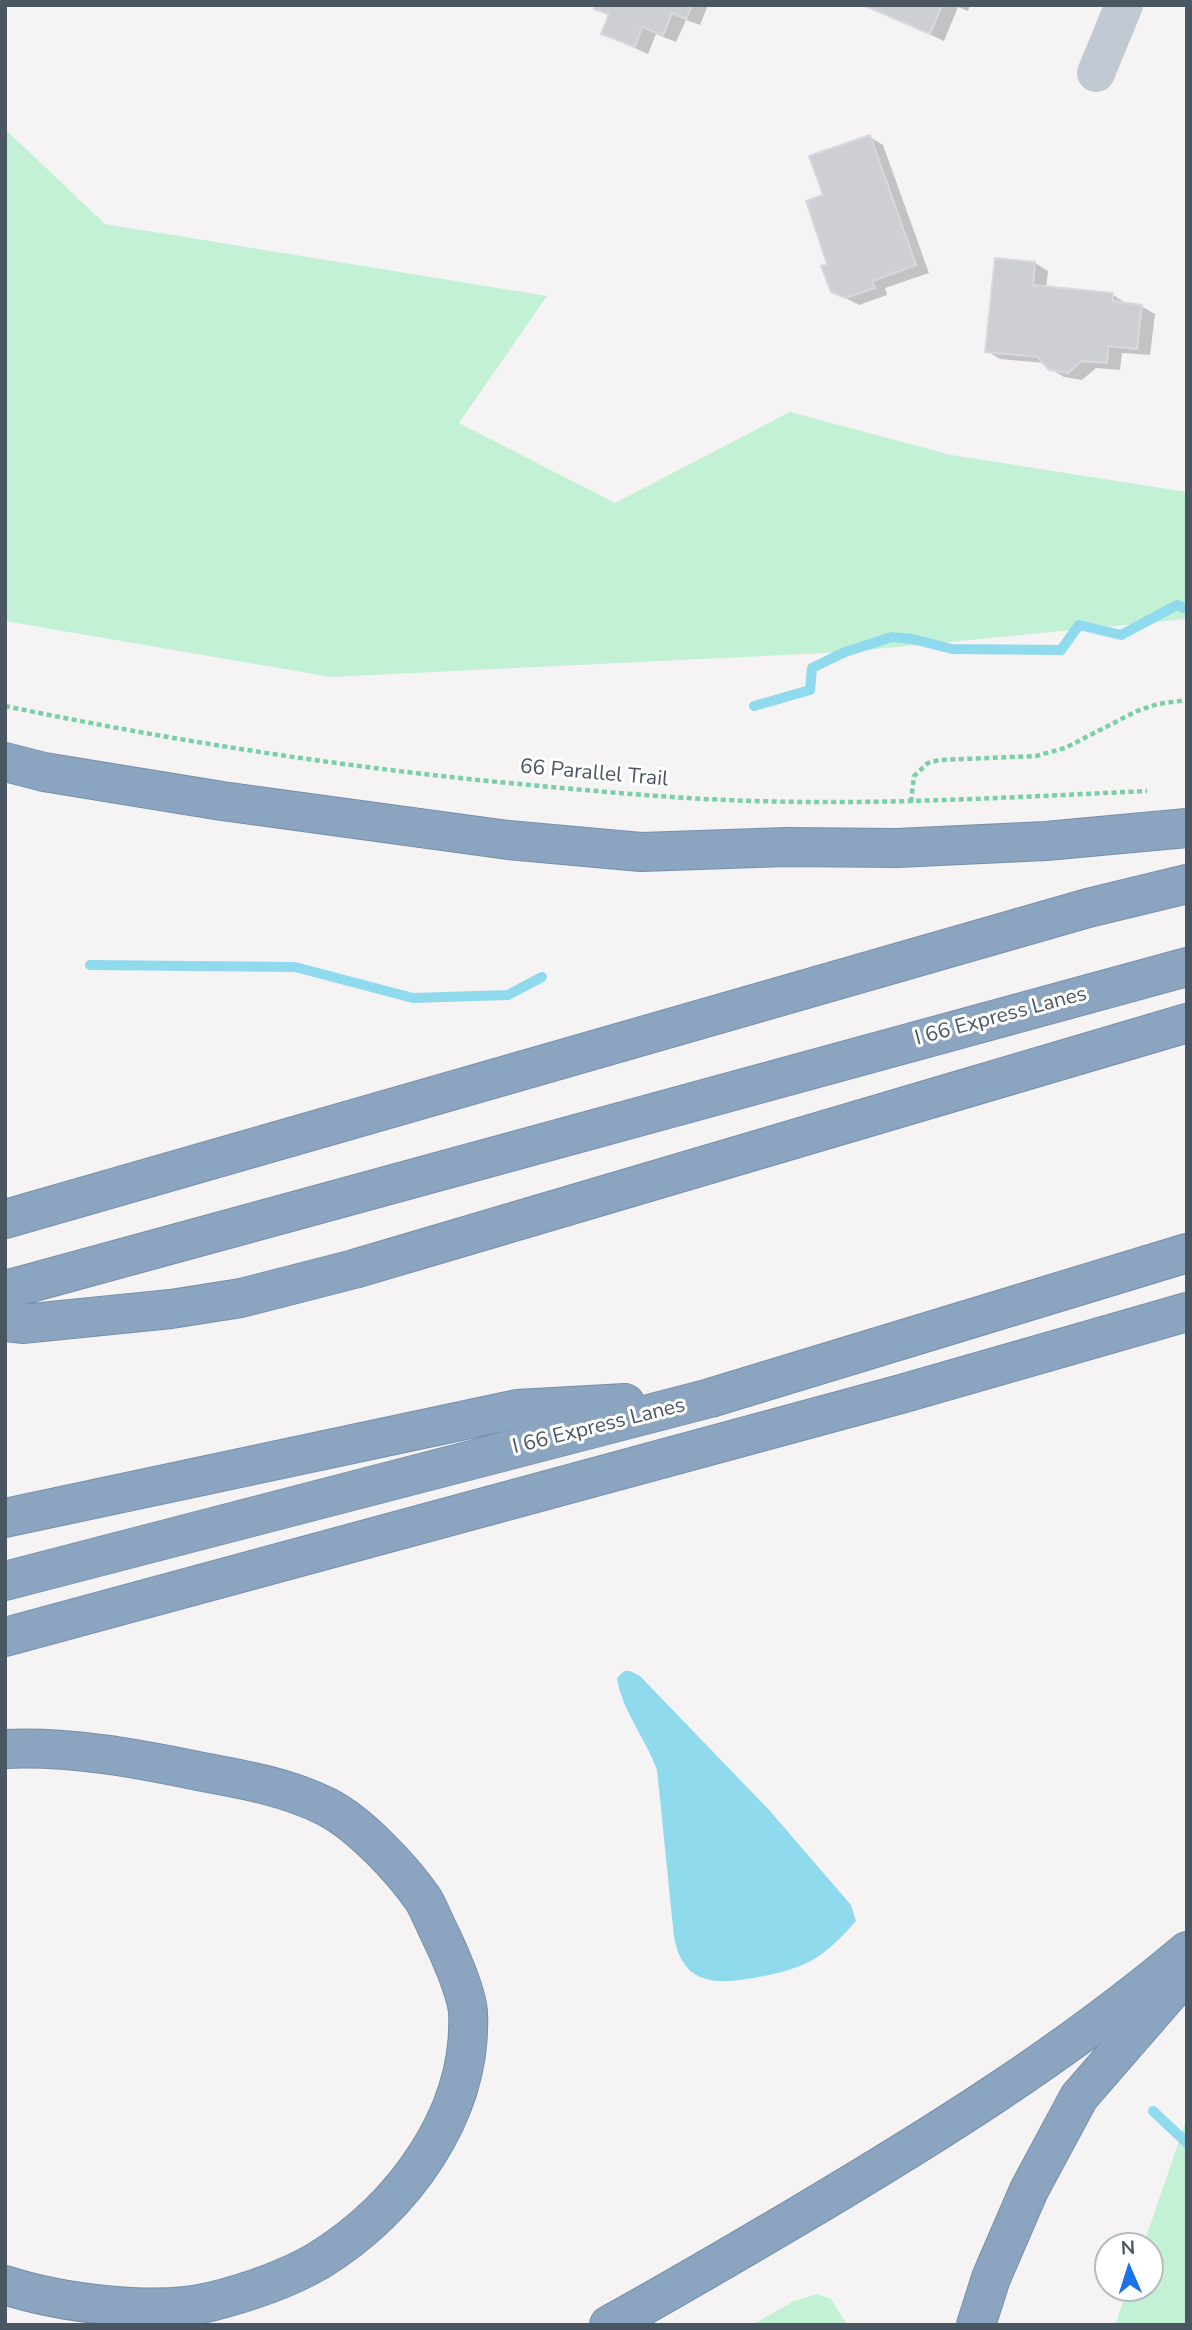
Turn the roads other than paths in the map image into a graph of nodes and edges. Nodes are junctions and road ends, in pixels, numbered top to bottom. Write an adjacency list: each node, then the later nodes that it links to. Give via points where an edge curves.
1 (1124, 5): 2 (street)
2 (1096, 73)
3 (5, 762): 4 (highway, via 222,801 508,840 640,852 911,847)
4 (1187, 828)
5 (1187, 884): 8 (highway, via 1035,923)
6 (1187, 967): 10 (highway, I 66 Express Lanes)
7 (1187, 1023): 12 (highway, via 242,1298 22,1324)
8 (5, 1219)
9 (1187, 1253): 13 (highway, I 66 Express Lanes)
10 (5, 1290)
11 (1187, 1312): 16 (highway, via 862,1405)
12 (5, 1322)
13 (710, 1398): 14 (highway, via 517,1409); 15 (highway, I 66 Express Lanes)
14 (5, 1518)
15 (5, 1581)
16 (5, 1637)
17 (5, 1749): 20 (highway, via 74,1751 151,1761 276,1787 328,1808 377,1845 423,1900 449,1953 468,2010 464,2067 441,2132 408,2183 359,2231 316,2262 262,2286 207,2302 170,2305 92,2304)
18 (1187, 1951): 21 (highway, via 1034,2068 954,2122)
19 (1187, 1973): 22 (highway, via 1079,2097 1029,2190)
20 (5, 2285)
21 (609, 2325)
22 (976, 2325)

